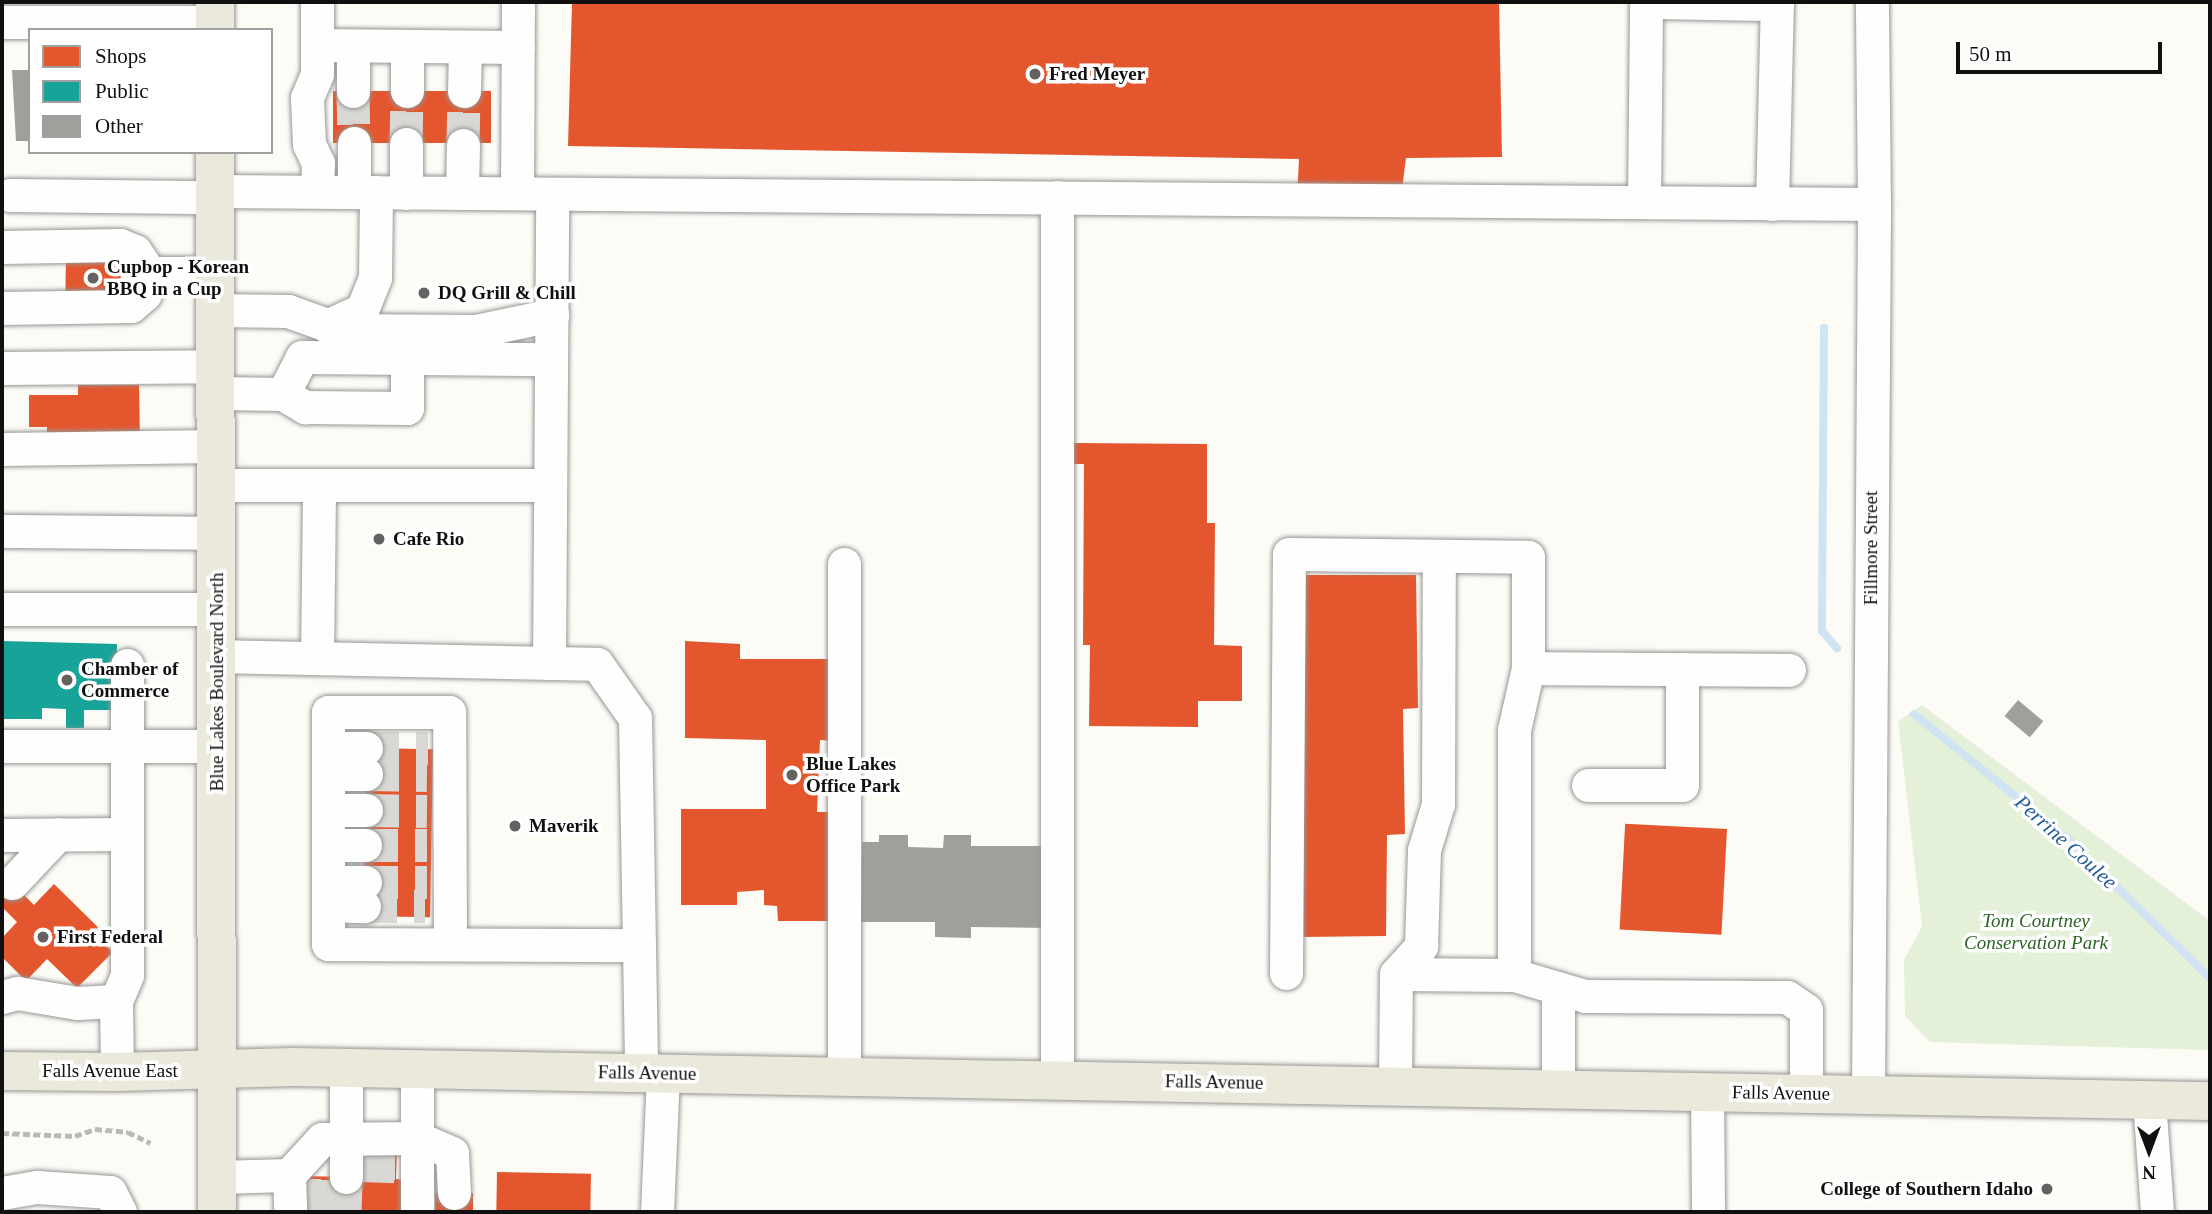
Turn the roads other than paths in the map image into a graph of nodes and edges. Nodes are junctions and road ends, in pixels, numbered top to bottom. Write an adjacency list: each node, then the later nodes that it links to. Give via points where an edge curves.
1 (317, 2): 9 (street)
2 (518, 2): 13 (street)
3 (1646, 2): 29 (street)
4 (1657, 2): 6 (street)
5 (1872, 2): 31 (street, Fillmore Street)
6 (1777, 3): 30 (street)
7 (215, 18): 8 (street)
8 (2, 22)
9 (317, 46): 10 (street); 21 (street, via 317,74 307,98 309,144 318,163)
10 (353, 46): 11 (street); 14 (street)
11 (407, 46): 12 (street); 15 (street)
12 (465, 47): 13 (street); 16 (street)
13 (518, 47): 24 (street)
14 (354, 91)
15 (407, 91)
16 (464, 91)
17 (354, 143): 22 (street)
18 (406, 144): 22 (street)
19 (463, 145): 23 (street)
20 (215, 154): 25 (main road, Blue Lakes Boulevard North)
21 (317, 191): 22 (street); 25 (street)
22 (379, 192): 23 (street); 37 (street, via 375,278 362,310)
23 (462, 193): 24 (street)
24 (517, 193): 26 (street)
25 (215, 194): 27 (street); 34 (main road, Blue Lakes Boulevard North)
26 (552, 194): 28 (street); 36 (street)
27 (10, 195)
28 (1057, 197): 29 (street); 94 (street)
29 (1644, 202): 30 (street)
30 (1772, 204): 31 (street)
31 (1874, 204): 99 (street, Fillmore Street)
32 (2, 247): 33 (street, via 120,245 135,250)
33 (150, 273): 34 (street); 35 (street, via 145,294 131,306)
34 (215, 292): 37 (street); 41 (main road, Blue Lakes Boulevard North)
35 (2, 308)
36 (552, 315): 37 (street, via 476,331 341,330); 39 (street)
37 (327, 326)
38 (407, 358): 39 (street); 42 (street, via 302,357); 42 (street, via 407,408 305,407)
39 (551, 359): 47 (street)
40 (2, 368): 41 (street)
41 (216, 380): 42 (street); 43 (main road, Blue Lakes Boulevard North)
42 (284, 394)
43 (216, 446): 44 (street); 45 (main road, Blue Lakes Boulevard North)
44 (2, 449)
45 (216, 485): 46 (street); 49 (main road, Blue Lakes Boulevard North)
46 (319, 485): 47 (street); 55 (street)
47 (550, 485): 57 (street)
48 (2, 531): 49 (street)
49 (217, 533): 52 (main road, Blue Lakes Boulevard North)
50 (1439, 556): 59 (street, via 1528,557); 81 (street, via 1289,554); 82 (street, via 1438,804 1424,850 1421,946)
51 (844, 564): 93 (street)
52 (216, 609): 53 (street); 54 (main road, Blue Lakes Boulevard North)
53 (2, 610)
54 (217, 656): 55 (street); 64 (main road, Blue Lakes Boulevard North)
55 (317, 658): 56 (street)
56 (449, 661): 57 (street); 62 (street)
57 (549, 663): 80 (street, via 597,664 635,718)
58 (127, 665): 65 (street)
59 (1528, 668): 60 (street); 83 (street, via 1514,730)
60 (1682, 669): 61 (street); 68 (street, via 1682,785)
61 (1789, 670)
62 (449, 712): 66 (street, via 328,712); 79 (street, via 438,762 438,894)
63 (2, 746): 65 (street)
64 (217, 746): 65 (street); 88 (main road, Blue Lakes Boulevard North)
65 (127, 748): 72 (street)
66 (328, 761): 67 (street); 69 (street)
67 (366, 761)
68 (1588, 785)
69 (328, 810): 70 (street); 74 (street)
70 (366, 810)
71 (58, 834): 72 (street); 73 (street); 76 (street)
72 (126, 834): 86 (street, via 127,975)
73 (2, 835)
74 (328, 845): 75 (street); 77 (street)
75 (365, 845)
76 (12, 883)
77 (328, 894): 78 (street); 79 (street, via 328,944)
78 (365, 894)
79 (450, 944): 80 (street)
80 (639, 945): 92 (street)
81 (1286, 973)
82 (1396, 974): 83 (street); 95 (street)
83 (1514, 975): 84 (street)
84 (1558, 988): 96 (street); 98 (street, via 1585,996 1787,997 1806,1010)
85 (2, 997): 86 (street, via 16,993 77,1003)
86 (116, 1001): 91 (street)
87 (346, 1068): 88 (main road, Falls Avenue); 89 (main road, Falls Avenue); 103 (street)
88 (218, 1069): 91 (main road, Falls Avenue East); 106 (main road, Blue Lakes Boulevard North)
89 (417, 1069): 92 (main road, Falls Avenue); 102 (street)
90 (2, 1070): 91 (main road, Falls Avenue East)
91 (117, 1072)
92 (652, 1073): 93 (main road, Falls Avenue); 110 (street)
93 (844, 1077): 94 (main road, Falls Avenue)
94 (1057, 1079): 95 (main road, Falls Avenue)
95 (1395, 1085): 96 (main road, Falls Avenue)
96 (1558, 1088): 97 (main road, Falls Avenue)
97 (1707, 1091): 98 (main road, Falls Avenue); 111 (street)
98 (1806, 1093): 99 (main road, Falls Avenue)
99 (1868, 1094): 100 (main road, Falls Avenue)
100 (2149, 1100): 101 (main road, Falls Avenue); 112 (street)
101 (2210, 1101)
102 (410, 1156): 103 (street); 105 (street, via 452,1153); 109 (street)
103 (333, 1162): 106 (street); 108 (street)
104 (2, 1193): 107 (street, via 37,1186 110,1192)
105 (454, 1193)
106 (217, 1195)
107 (120, 1212)
108 (289, 1212)
109 (417, 1212)
110 (657, 1212)
111 (1708, 1212)
112 (2157, 1212)

